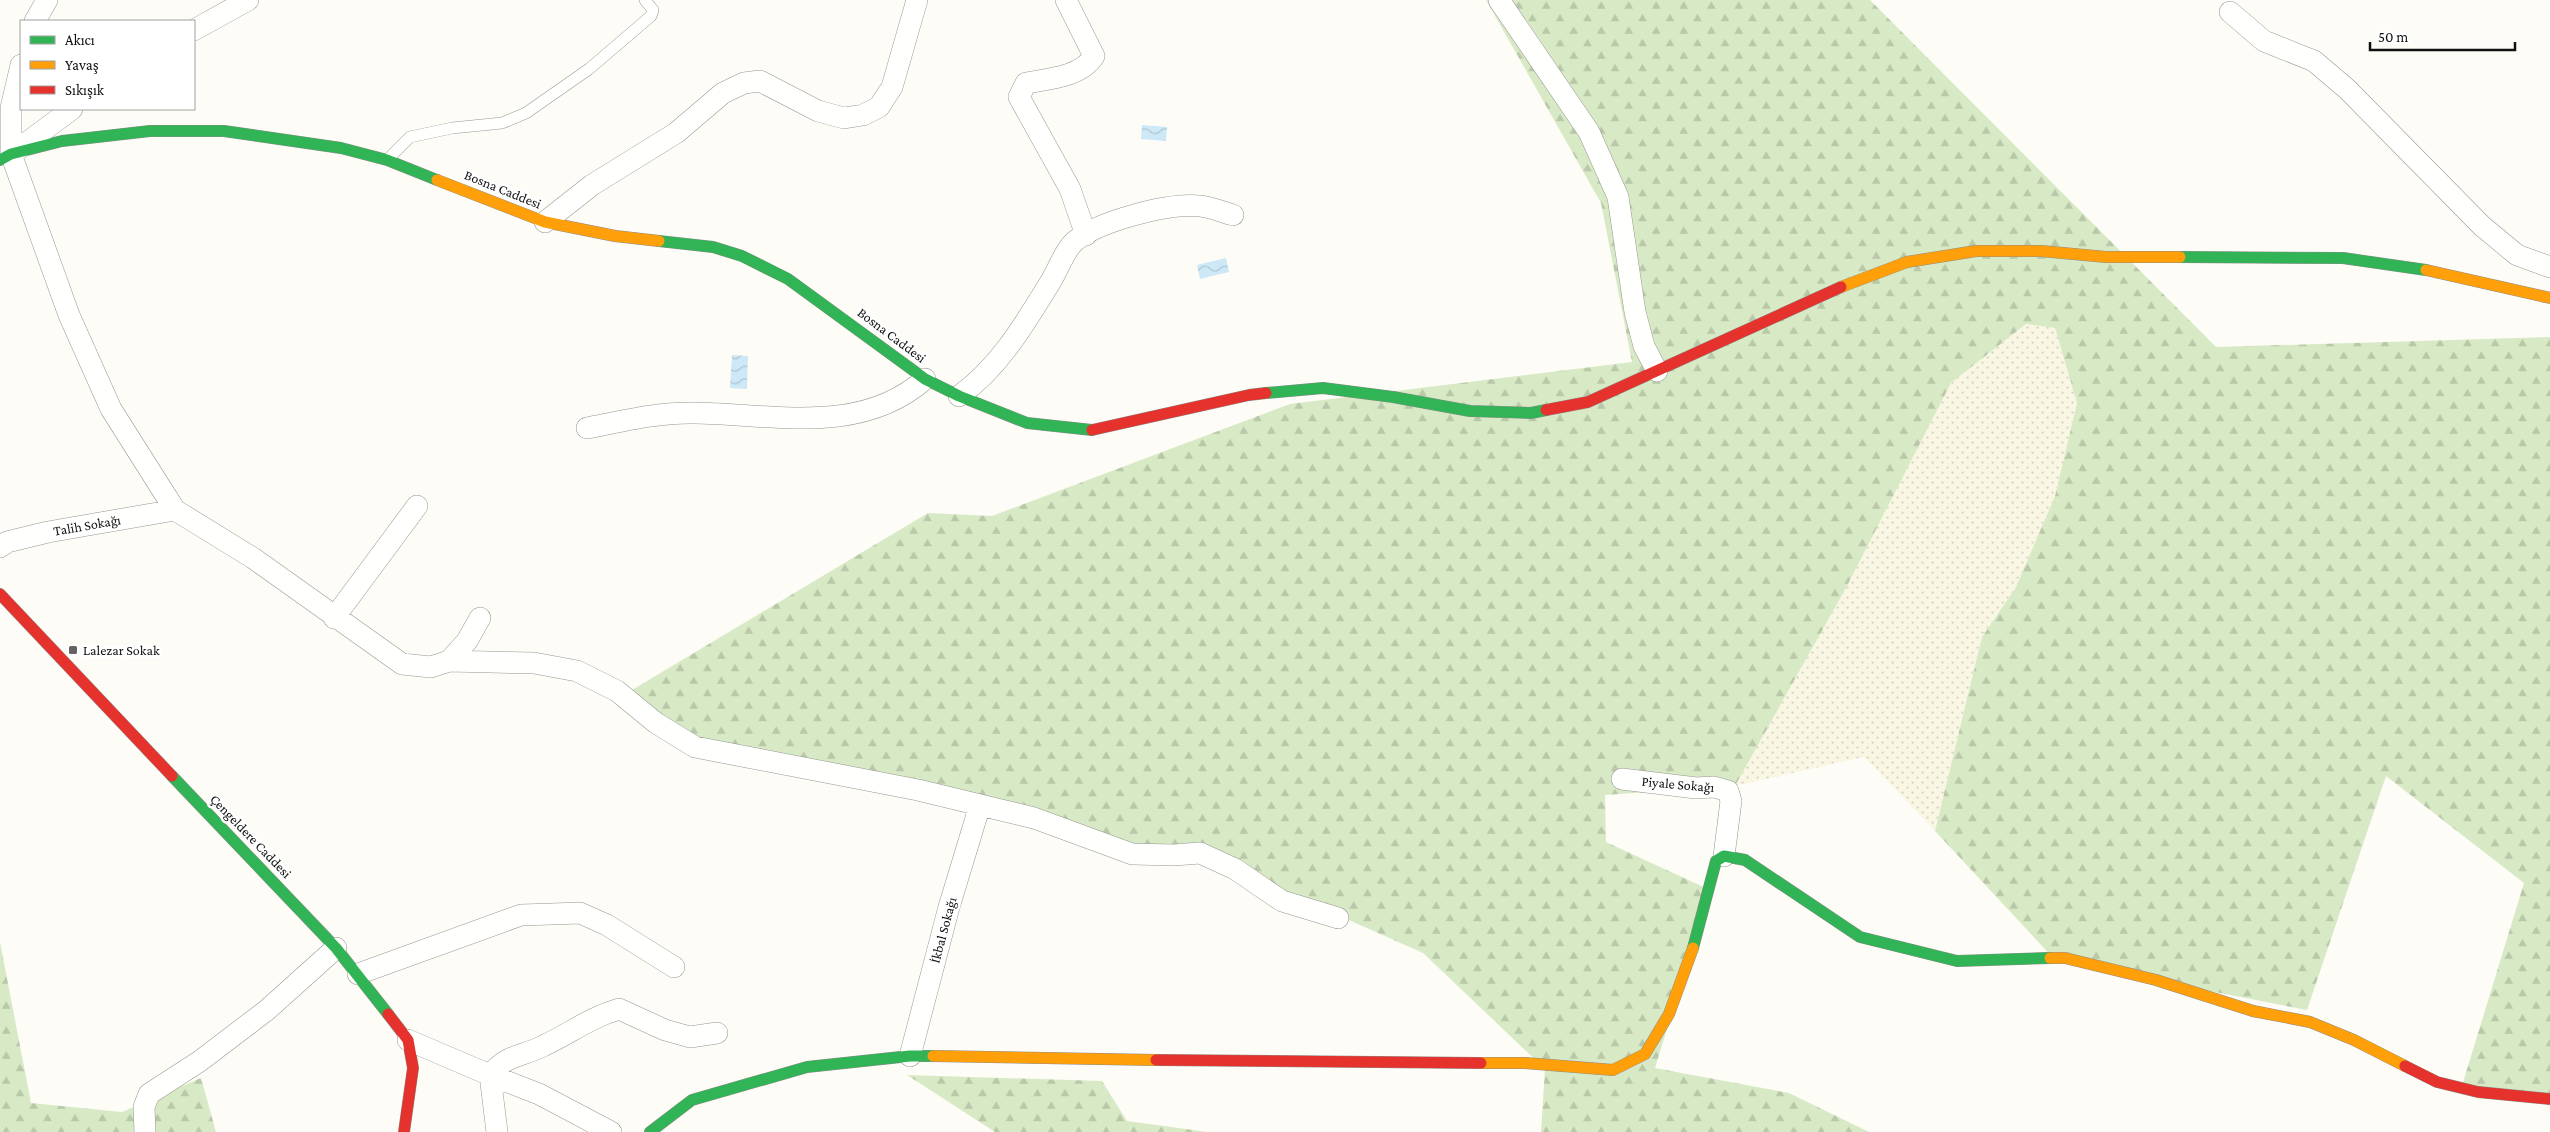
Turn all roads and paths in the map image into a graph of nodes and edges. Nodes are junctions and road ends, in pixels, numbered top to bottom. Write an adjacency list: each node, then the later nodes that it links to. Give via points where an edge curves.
1 (47, 0): 8 (street)
2 (248, 0): 9 (street)
3 (645, 0): 13 (lane, via 653,10 651,16 588,69 526,113 502,123 452,128 410,137)
4 (917, 0): 15 (street, via 892,87 879,107 863,115 844,118 818,112 760,81 744,83 723,93 676,133 592,185)
5 (1066, 0): 16 (street, via 1094,56 1089,64 1060,78 1026,83 1019,97 1070,190)
6 (1499, 0): 19 (street, via 1588,132 1618,197 1635,312 1644,346)
7 (2230, 12): 17 (street, via 2264,41 2314,61 2347,89 2482,226 2517,255)
8 (36, 20)
9 (195, 29)
10 (20, 70): 12 (street, via 11,108)
11 (71, 110): 12 (street)
12 (6, 157): 13 (street, Bosna Caddesi, via 62,141 191,130 313,142); 24 (street, via 69,315 111,409)
13 (387, 160): 15 (street, Bosna Caddesi)
14 (1233, 215): 16 (street, via 1201,206 1182,206 1143,213)
15 (545, 222): 20 (street, Bosna Caddesi, via 615,236 713,247 742,256 767,267 825,304)
16 (1086, 235): 21 (street, via 1074,243 1007,349 974,386)
17 (2550, 267)
18 (2550, 298): 19 (street, Bosna Caddesi, via 2421,269 2343,258 2106,257 2042,251 1976,251 1907,262 1841,287)
19 (1657, 371): 21 (street, Bosna Caddesi, via 1588,402 1531,413 1470,411 1323,388 1250,395 1097,431 1027,423)
20 (925, 379): 21 (street, Bosna Caddesi); 22 (street, via 911,391 886,403 827,418 663,414)
21 (959, 396)
22 (587, 428)
23 (416, 506): 27 (street)
24 (175, 510): 25 (street, Talih Sokağı, via 48,532 7,542); 27 (street, via 253,558)
25 (0, 547)
26 (0, 594): 34 (street, Çengeldere Caddesi)
27 (334, 618): 29 (street, via 402,664 432,667)
28 (480, 618): 29 (street, via 467,641)
29 (449, 661): 31 (street, via 534,663 577,670 617,691 656,723 695,747)
30 (1622, 779): 32 (street, Piyale Sokağı, via 1728,791 1731,801)
31 (980, 805): 33 (street, via 1034,818 1132,854 1200,853 1235,869 1282,901); 39 (street, İkbal Sokağı)
32 (1724, 856): 39 (street, via 1716,861 1687,968 1670,1014 1644,1054 1613,1070 1525,1063); 41 (street, via 1745,860 1860,937 1957,961 2065,958 2156,980 2253,1011 2310,1022 2354,1040 2437,1082 2478,1092)
33 (1338, 918)
34 (336, 948): 36 (street, Çengeldere Caddesi); 42 (street, via 267,1010 200,1061 149,1094 144,1108)
35 (674, 967): 36 (street, via 607,925 580,913 521,915)
36 (358, 974): 38 (street, Çengeldere Caddesi)
37 (717, 1033): 40 (street, via 690,1037 665,1030 619,1009 588,1020 543,1047 501,1062)
38 (408, 1040): 40 (street); 43 (street, Çengeldere Caddesi, via 413,1068)
39 (910, 1056): 46 (street, via 807,1067 692,1100)
40 (490, 1075): 44 (street); 45 (street, via 539,1094)
41 (2550, 1099)
42 (145, 1132)
43 (404, 1132)
44 (497, 1132)
45 (611, 1132)
46 (650, 1132)

